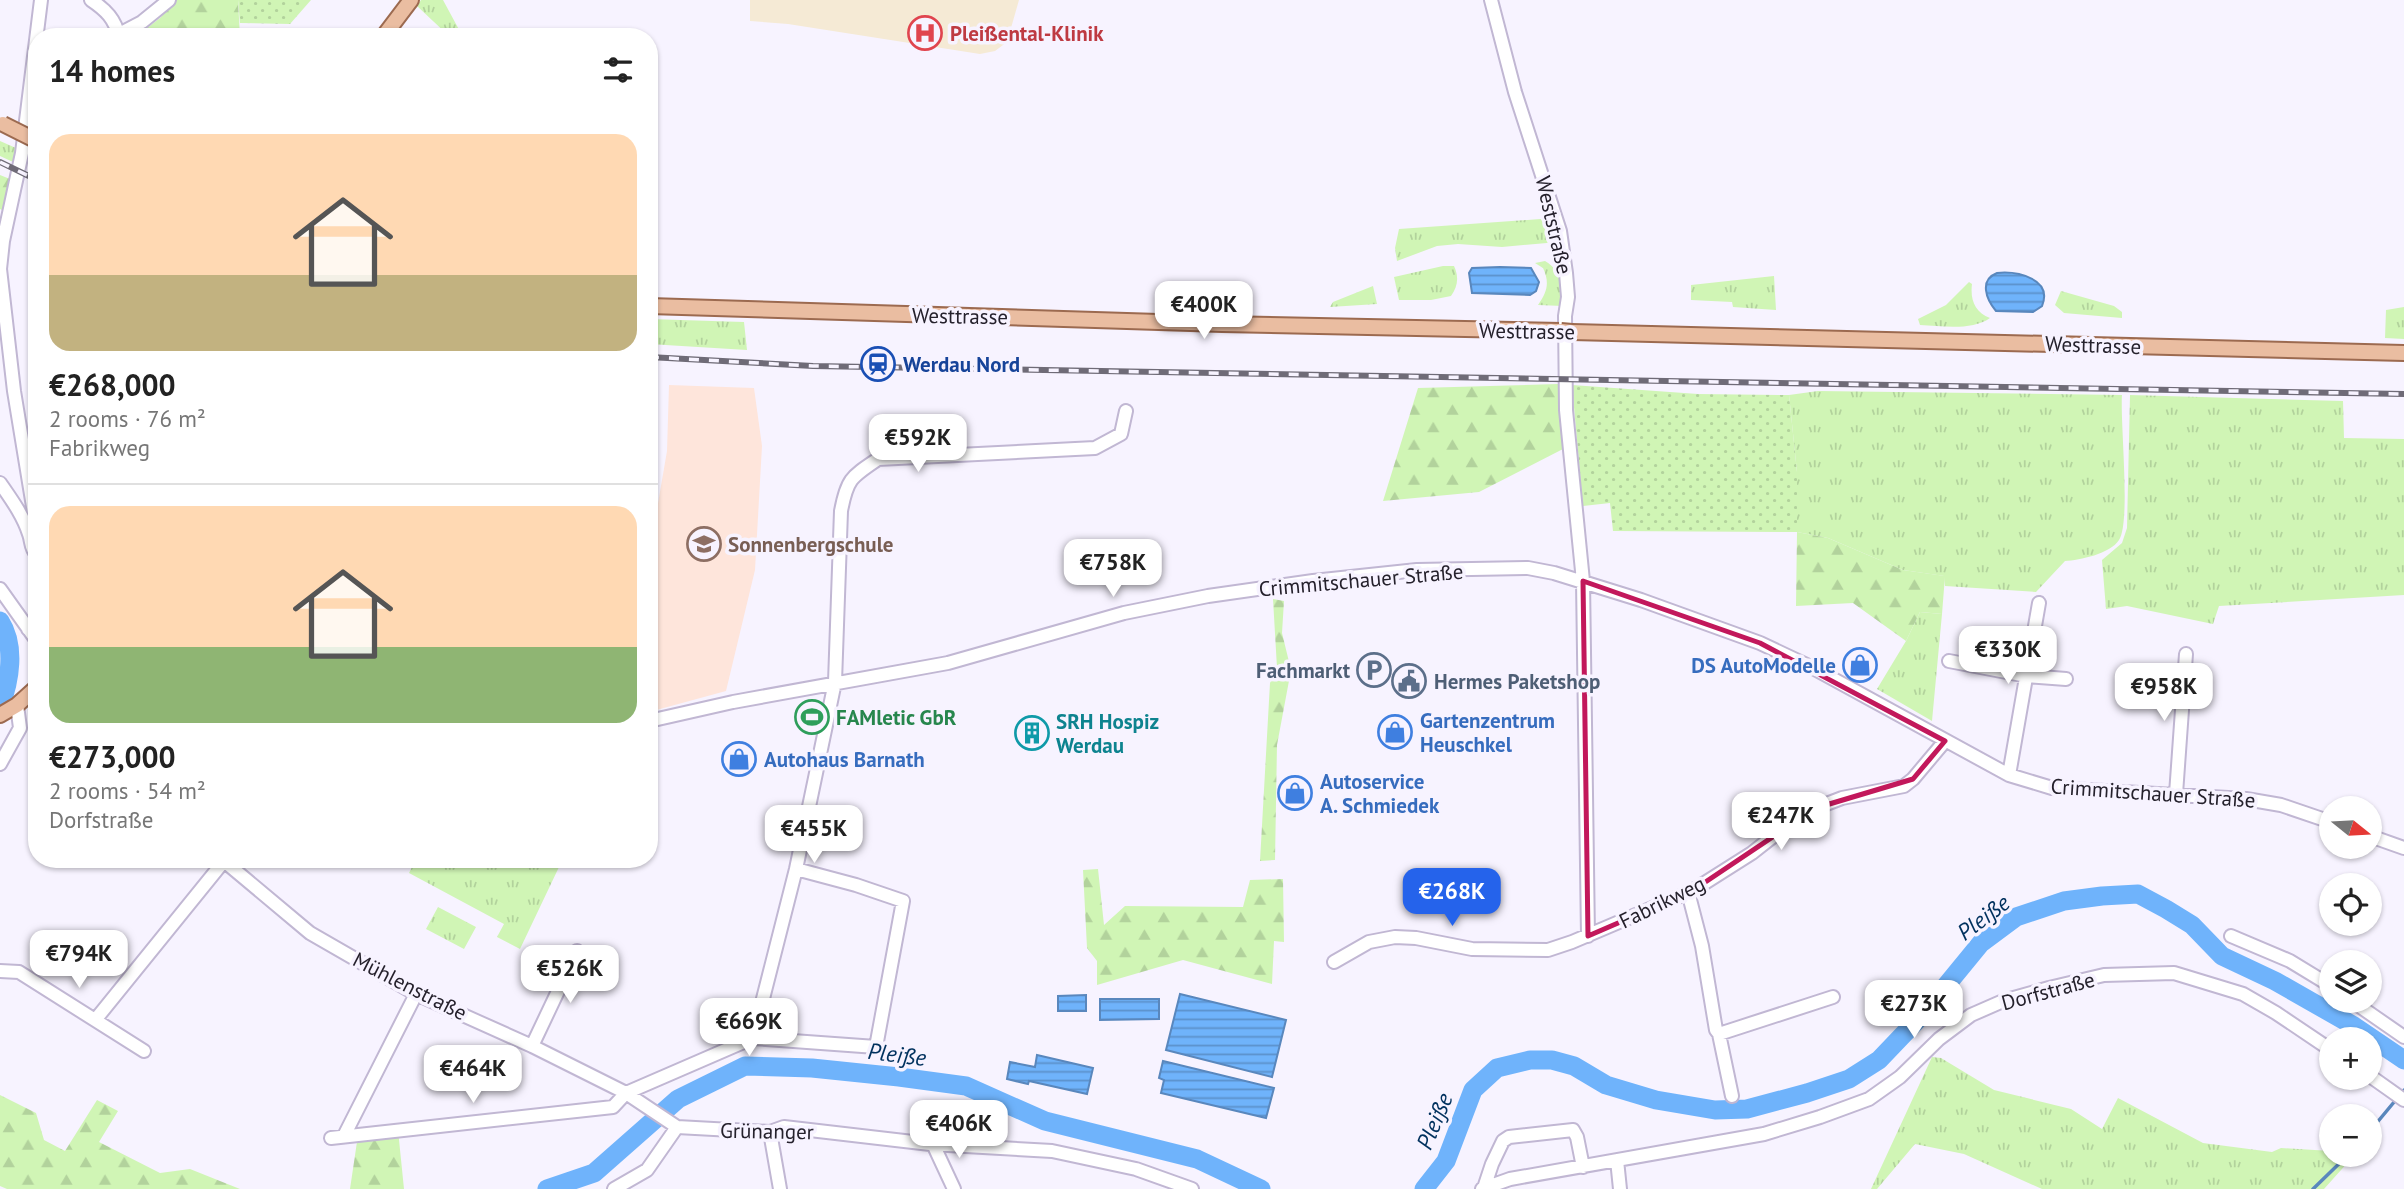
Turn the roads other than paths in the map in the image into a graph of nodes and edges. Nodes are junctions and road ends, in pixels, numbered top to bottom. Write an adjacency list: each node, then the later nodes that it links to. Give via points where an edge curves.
1 (41, 0): 6 (street)
2 (91, 0): 7 (street, via 114,20)
3 (169, 0): 8 (street)
4 (411, 0): 9 (main road)
5 (1492, 0): 19 (street, Weststraße, via 1564,256 1566,410)
6 (38, 28)
7 (116, 28)
8 (132, 28)
9 (390, 28)
10 (28, 105): 16 (street, via 0,269)
11 (2, 123): 12 (main road, bridge)
12 (28, 136)
13 (658, 306): 14 (main road, Westtrasse)
14 (2404, 353)
15 (1126, 411): 27 (street, via 1121,434 1095,448 878,459 853,475 841,511)
16 (28, 478)
17 (0, 483): 18 (street)
18 (28, 532)
19 (1583, 581): 27 (street, Crimmitschauer Straße, via 1528,568 1417,570 1312,581 1124,613 948,663); 31 (street, Crimmitschauer Straße, via 1760,643); 42 (street, Fabrikweg)
20 (0, 589): 22 (street)
21 (2039, 603): 25 (street)
22 (27, 629)
23 (2186, 654): 34 (street)
24 (1949, 661): 25 (street)
25 (2027, 676): 26 (street); 33 (street)
26 (2066, 679)
27 (835, 682): 30 (street, Crimmitschauer Straße); 40 (street)
28 (28, 694): 29 (main road)
29 (10, 709): 32 (street, via 20,728)
30 (658, 719)
31 (1945, 741): 33 (street, Crimmitschauer Straße); 41 (street, Fabrikweg, via 1904,786 1815,808)
32 (0, 765)
33 (2009, 775): 34 (street, Crimmitschauer Straße, via 2052,788)
34 (2176, 794): 35 (street, Crimmitschauer Straße, via 2260,801)
35 (2319, 818)
36 (2382, 840): 37 (street)
37 (2404, 848)
38 (218, 868): 51 (street)
39 (233, 868): 48 (street, Mühlenstraße, via 310,933)
40 (796, 869): 54 (street); 54 (street, via 903,901 876,1047)
41 (1688, 892): 42 (street, Fabrikweg); 52 (street)
42 (1588, 936): 45 (street, Fabrikweg, via 1548,950 1472,948 1395,937 1369,942)
43 (2231, 936): 47 (street, via 2278,955)
44 (577, 951): 56 (street)
45 (1334, 962)
46 (0, 971): 51 (street, via 19,972)
47 (2319, 979)
48 (416, 994): 56 (street, Mühlenstraße); 59 (street, via 338,1137 613,1107)
49 (1833, 997): 52 (street)
50 (2369, 1013): 53 (street)
51 (96, 1019): 57 (street)
52 (1720, 1034): 60 (street)
53 (2404, 1037)
54 (753, 1038): 59 (street)
55 (2319, 1042): 65 (street, Dorfstraße, via 2243,994 2174,973 2104,975 2003,1001 1971,1015 1869,1099 1764,1134)
56 (532, 1046): 59 (street, Mühlenstraße)
57 (144, 1051)
58 (2382, 1085): 61 (street)
59 (626, 1093): 62 (street, Mühlenstraße)
60 (1731, 1096)
61 (2404, 1100)
62 (673, 1124): 63 (street, Grünanger); 67 (street, via 647,1170)
63 (770, 1132): 64 (street, Grünanger, via 784,1127); 68 (street)
64 (933, 1144): 69 (street); 70 (street, Grünanger, via 1052,1151 1136,1169)
65 (1617, 1160): 66 (street, Dorfstraße); 72 (street)
66 (1583, 1167): 71 (street, Dorfstraße, via 1510,1179); 71 (street, via 1573,1130 1509,1138 1499,1146)
67 (614, 1189)
68 (780, 1189)
69 (954, 1189)
70 (1192, 1189)
71 (1483, 1189)
72 (1620, 1189)

